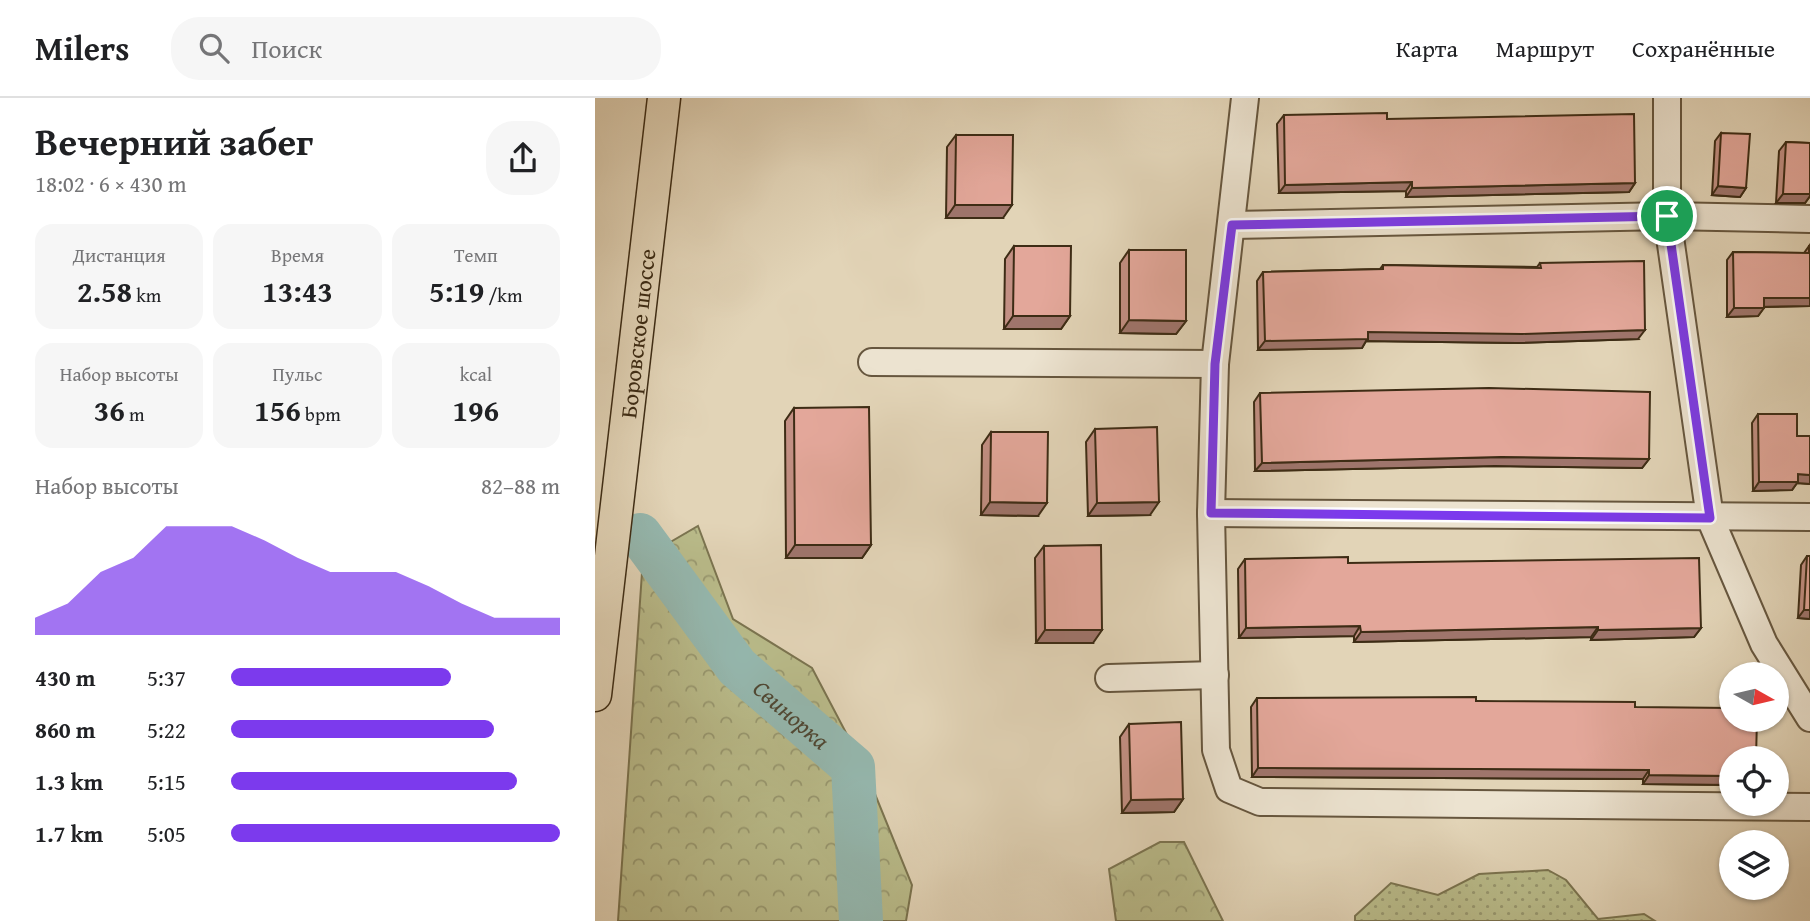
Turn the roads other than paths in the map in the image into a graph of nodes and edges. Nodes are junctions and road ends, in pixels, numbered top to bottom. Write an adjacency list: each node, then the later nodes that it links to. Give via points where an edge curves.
1 (664, 98): 14 (main road, Боровское шоссе)
2 (1245, 98): 6 (street)
3 (1667, 98): 4 (street)
4 (1667, 216): 5 (street); 6 (street); 11 (street)
5 (1810, 219)
6 (1232, 225): 8 (street)
7 (872, 362): 8 (street)
8 (1215, 364): 9 (street)
9 (1211, 513): 11 (street); 12 (street)
10 (1810, 517): 11 (street)
11 (1710, 518): 15 (street, via 1764,644)
12 (1215, 675): 13 (street); 16 (street, via 1216,750 1221,772 1229,789 1260,802)
13 (1109, 678)
14 (595, 695)
15 (1810, 718)
16 (1810, 807)

